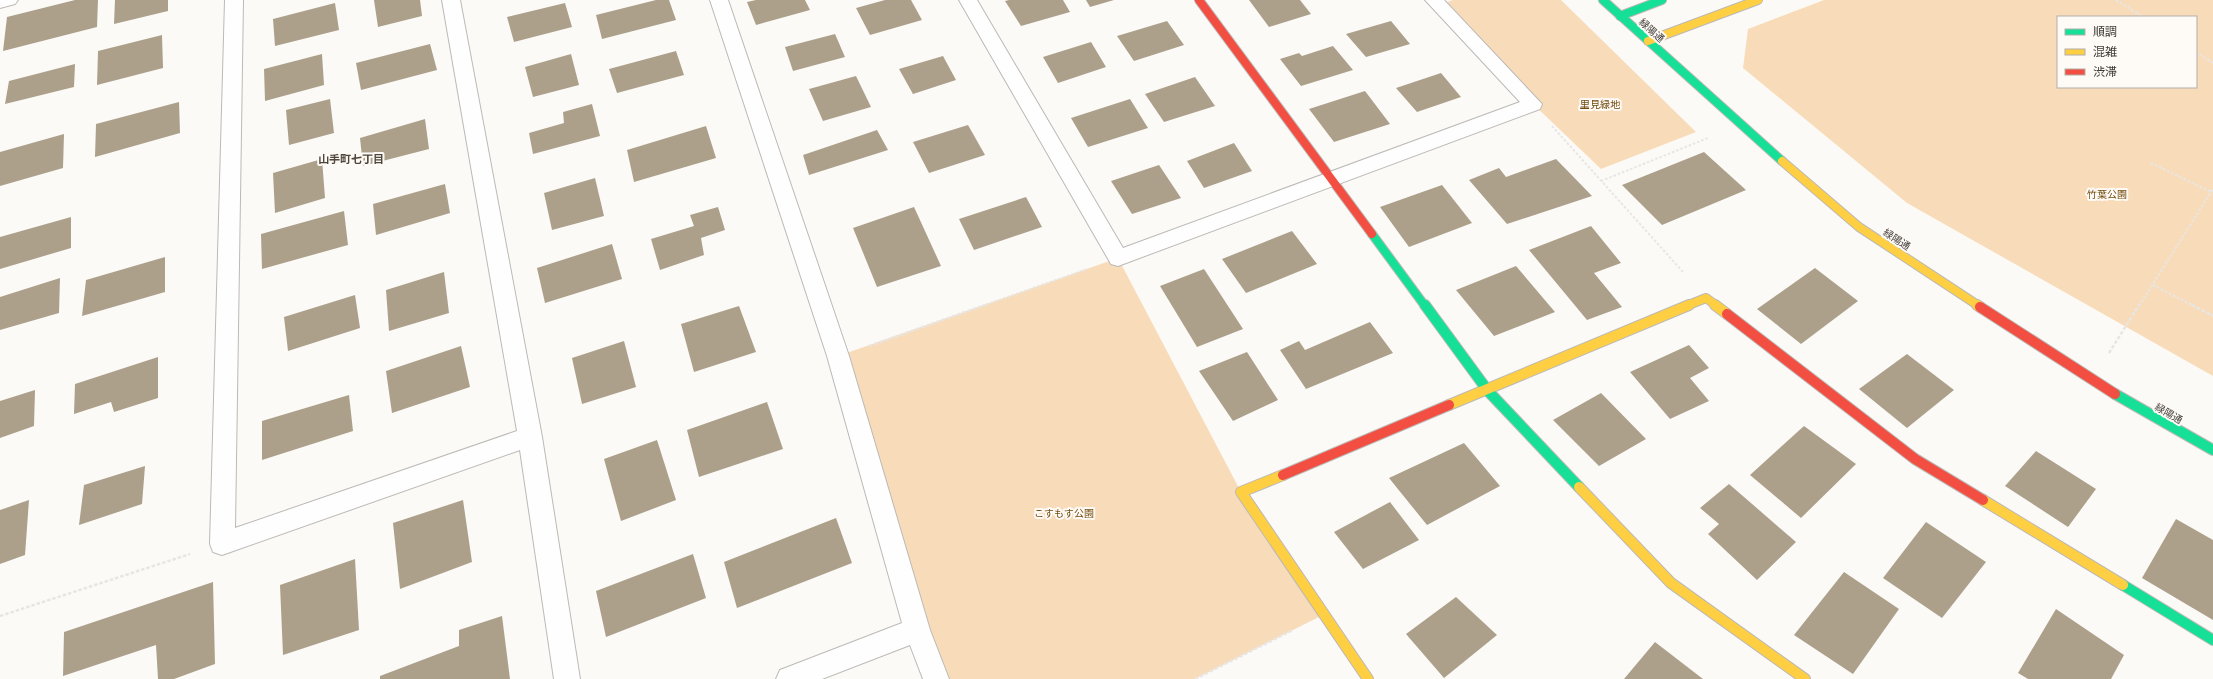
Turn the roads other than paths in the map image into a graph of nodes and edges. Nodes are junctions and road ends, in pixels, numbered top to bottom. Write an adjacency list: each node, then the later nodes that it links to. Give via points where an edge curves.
1 (9, 0): 11 (street)
2 (234, 0): 16 (street, via 222,544)
3 (451, 0): 16 (street)
4 (719, 0): 18 (street, via 838,356)
5 (968, 0): 14 (street, via 1118,258)
6 (1199, 0): 14 (street)
7 (1434, 0): 14 (street, via 1533,104)
8 (1603, 0): 12 (street, 緑陽通)
9 (1662, 0): 12 (street)
10 (1758, 0): 13 (street)
11 (0, 2)
12 (1620, 16): 13 (street, 緑陽通)
13 (1648, 41): 17 (street, 緑陽通, via 1740,125 1859,227 2092,381)
14 (1331, 179): 15 (street)
15 (1488, 391): 19 (street, via 1706,298 1915,459); 23 (street, via 1241,492); 24 (street, via 1671,583)
16 (530, 437): 20 (street)
17 (2213, 450)
18 (917, 630): 21 (street); 22 (street)
19 (2213, 640)
20 (567, 679)
21 (789, 679)
22 (936, 679)
23 (1368, 679)
24 (1805, 679)

